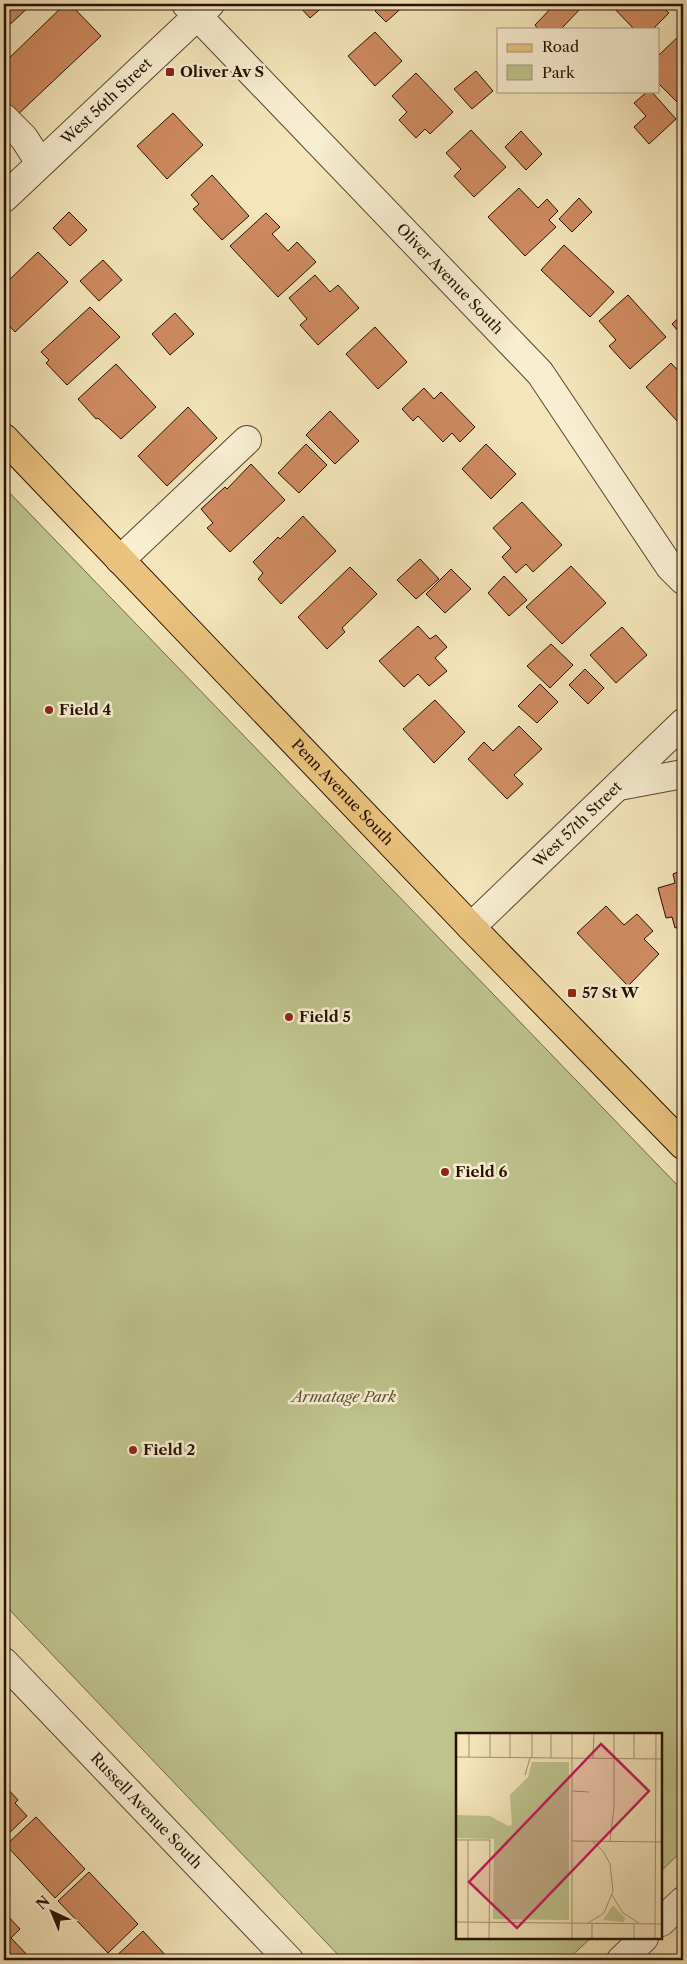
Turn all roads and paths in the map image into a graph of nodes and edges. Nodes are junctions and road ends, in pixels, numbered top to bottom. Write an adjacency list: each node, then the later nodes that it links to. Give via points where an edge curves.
1 (198, 8): 3 (street, West 56th Street); 8 (street, Oliver Avenue South, via 540,373 670,567)
2 (4, 118): 3 (street, via 24,138)
3 (40, 163): 4 (street, West 56th Street)
4 (4, 198)
5 (4, 438): 7 (main road, Penn Avenue South)
6 (246, 440): 7 (street)
7 (120, 560): 12 (main road, Penn Avenue South)
8 (683, 580)
9 (683, 723): 11 (street, West 57th Street)
10 (683, 774): 11 (street)
11 (618, 786): 12 (street, West 57th Street)
12 (471, 927): 13 (main road, Penn Avenue South)
13 (683, 1145)
14 (4, 1662): 18 (street, Russell Avenue South)
15 (683, 1901): 16 (street)
16 (662, 1921)
17 (643, 1939): 19 (street)
18 (289, 1960)
19 (620, 1960)

